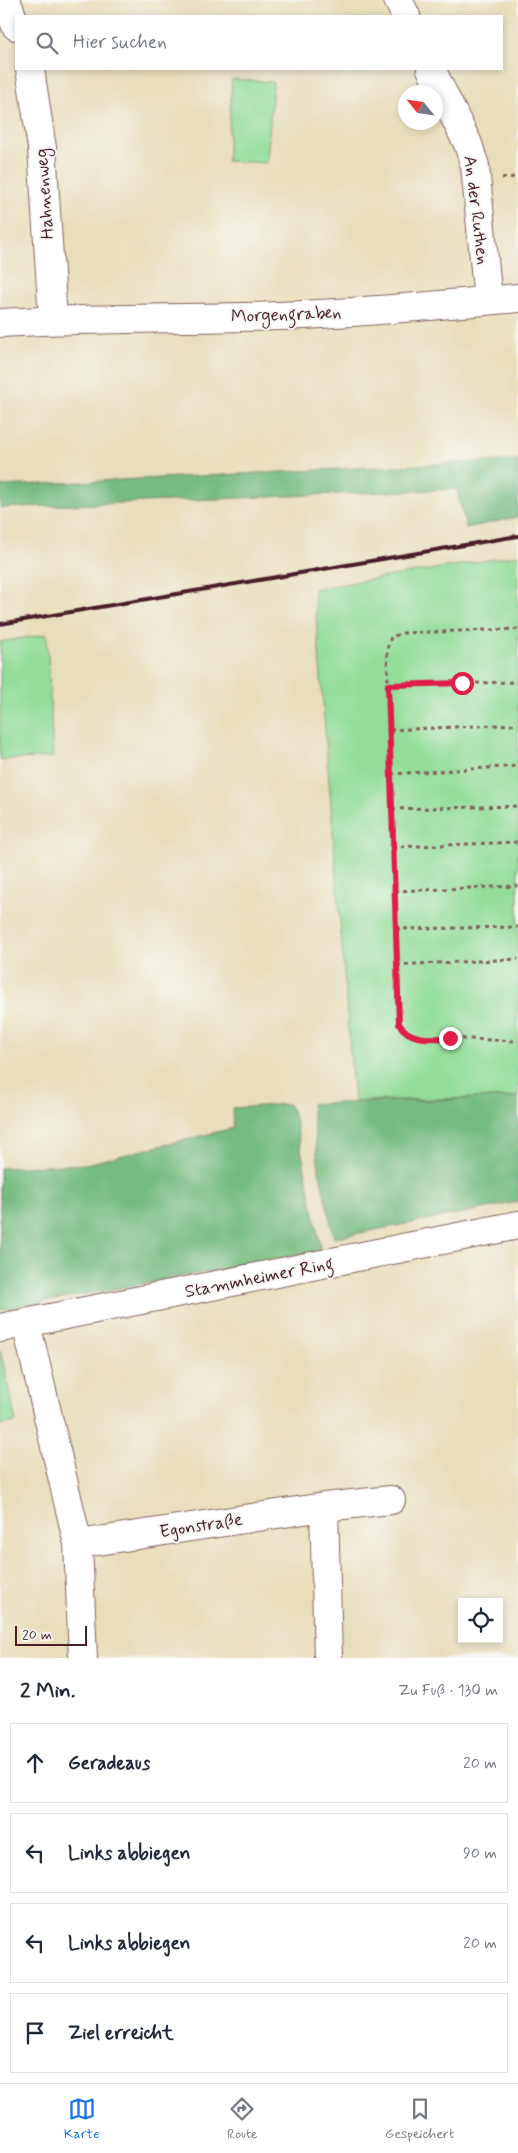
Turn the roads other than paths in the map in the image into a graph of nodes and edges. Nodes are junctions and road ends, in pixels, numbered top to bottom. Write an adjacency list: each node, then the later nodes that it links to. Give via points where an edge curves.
1 (6, 0): 4 (street)
2 (398, 0): 3 (street)
3 (406, 15)
4 (15, 23)
5 (30, 70): 9 (street, Hahnenweg, via 42,148)
6 (431, 70): 8 (street, An der Ruthen, via 468,144 475,166)
7 (518, 298): 8 (street, Morgengraben)
8 (488, 300): 9 (street, Morgengraben, via 281,316)
9 (53, 320): 10 (street, Morgengraben)
10 (0, 323)
11 (518, 1224): 12 (street, Stammheimer Ring)
12 (13, 1326): 15 (street)
13 (391, 1500): 14 (street, Egonstraße)
14 (324, 1507): 15 (street, Egonstraße); 17 (street)
15 (78, 1544): 16 (street)
16 (83, 1658)
17 (328, 1658)

